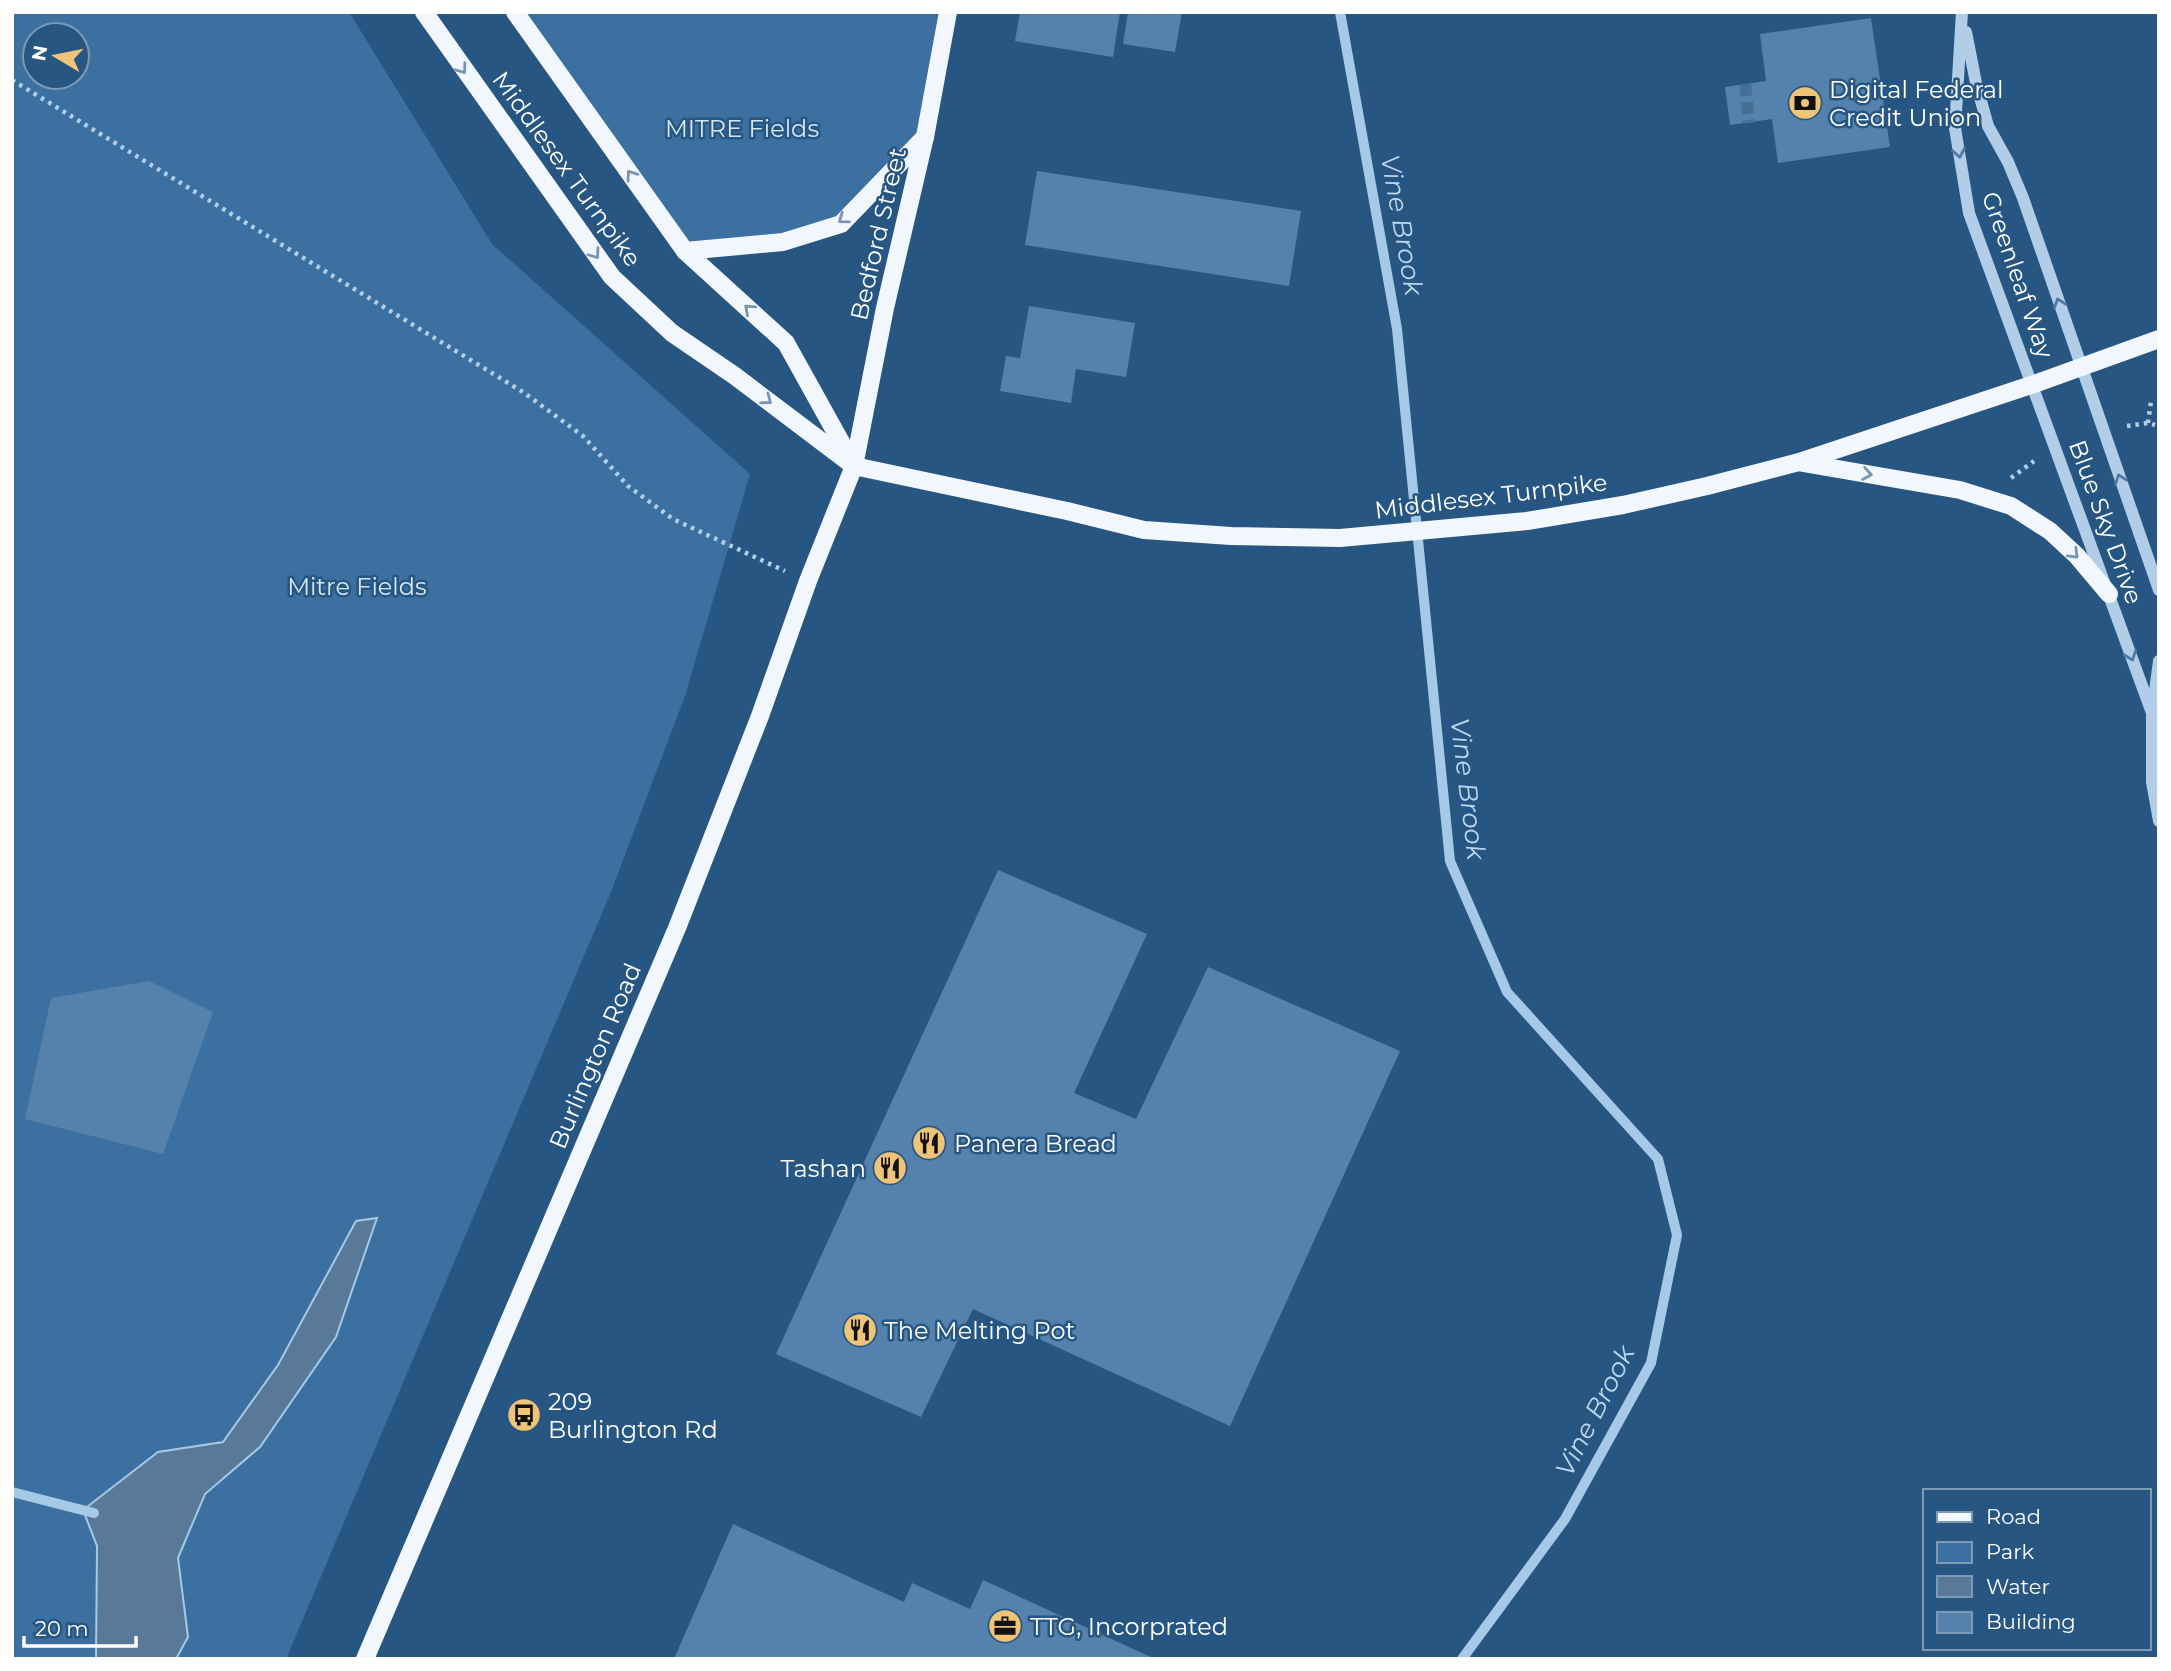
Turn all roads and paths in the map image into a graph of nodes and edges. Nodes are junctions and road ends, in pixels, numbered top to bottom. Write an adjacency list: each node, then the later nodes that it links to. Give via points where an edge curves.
1 (424, 12): 17 (main road, Middlesex Turnpike, one-way to 17, via 612,278 672,333)
2 (515, 12): 7 (main road, Middlesex Turnpike, one-way to 2)
3 (948, 12): 6 (main road, Bedford Street)
4 (1962, 12): 9 (street, Greenleaf Way, one-way to 4, via 2022,198 1988,126); 10 (street, Greenleaf Way, one-way to 10, via 1955,128 1969,213)
5 (12, 80): 19 (path, via 523,393 583,436 628,486 673,519)
6 (925, 137): 7 (main road, one-way to 7, via 841,224 783,242); 17 (main road, Bedford Street)
7 (685, 251): 17 (main road, Middlesex Turnpike, one-way to 7, via 786,343)
8 (2159, 339): 9 (main road, Middlesex Turnpike)
9 (2081, 367): 10 (main road, Middlesex Turnpike); 20 (street, Blue Sky Drive, one-way to 9)
10 (2034, 384): 16 (main road, Middlesex Turnpike); 21 (street, Blue Sky Drive)
11 (2151, 401): 12 (path)
12 (2148, 423): 13 (path); 14 (path)
13 (2155, 425)
14 (2127, 426)
15 (2034, 461): 18 (path)
16 (1799, 462): 17 (main road, Middlesex Turnpike, via 1623,505 1527,521 1340,538 1144,530); 21 (main road, one-way to 21, via 1960,490 2011,506 2050,531)
17 (854, 466): 19 (main road, Burlington Road)
18 (2008, 481)
19 (808, 581): 25 (main road, Burlington Road, via 677,928)
20 (2159, 590)
21 (2109, 594): 23 (street, Blue Sky Drive, one-way to 23)
22 (2159, 661): 23 (street, Blue Sky Drive)
23 (2152, 713): 24 (street, Blue Sky Drive, via 2152,782)
24 (2159, 821)
25 (365, 1659)

